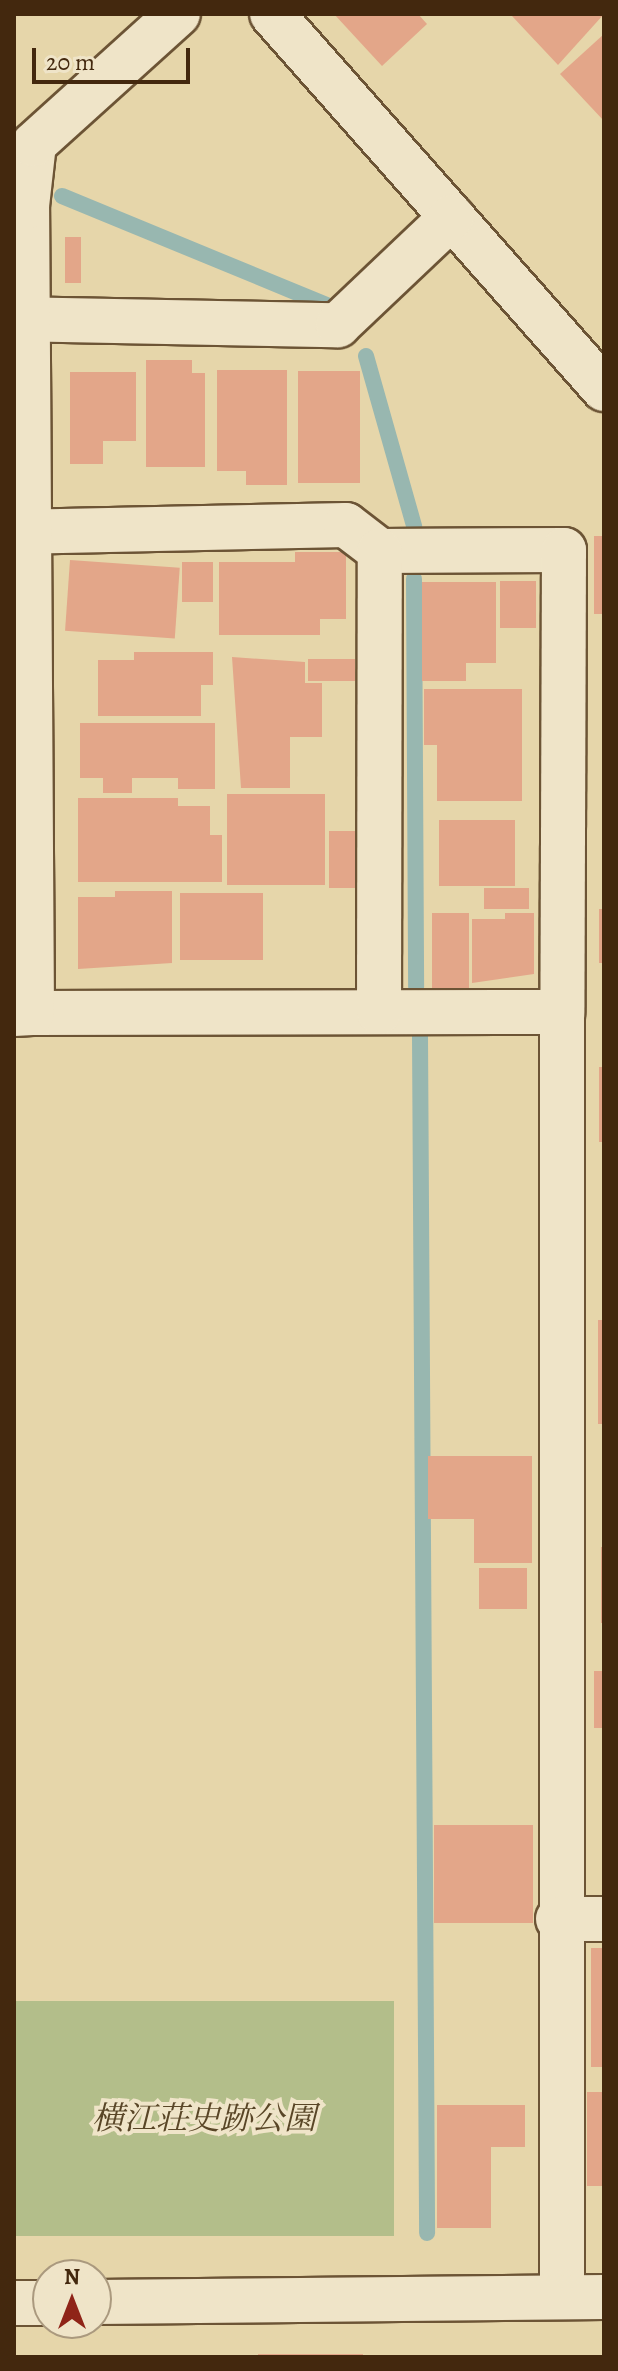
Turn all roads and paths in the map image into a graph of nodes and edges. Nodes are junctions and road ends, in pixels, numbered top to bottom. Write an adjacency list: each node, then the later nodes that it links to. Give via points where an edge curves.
1 (178, 14): 3 (street)
2 (272, 14): 4 (street)
3 (24, 140): 5 (street)
4 (452, 217): 5 (street, via 338,325); 6 (street)
5 (21, 319): 7 (street)
6 (604, 389)
7 (22, 532): 8 (street, via 346,525); 11 (street)
8 (380, 551): 9 (street); 10 (street, via 564,550)
9 (379, 1012): 10 (street); 11 (street)
10 (562, 1012): 12 (street)
11 (23, 1014)
12 (558, 1919): 13 (street); 14 (street)
13 (604, 1919)
14 (583, 2297): 15 (street)
15 (112, 2302)

